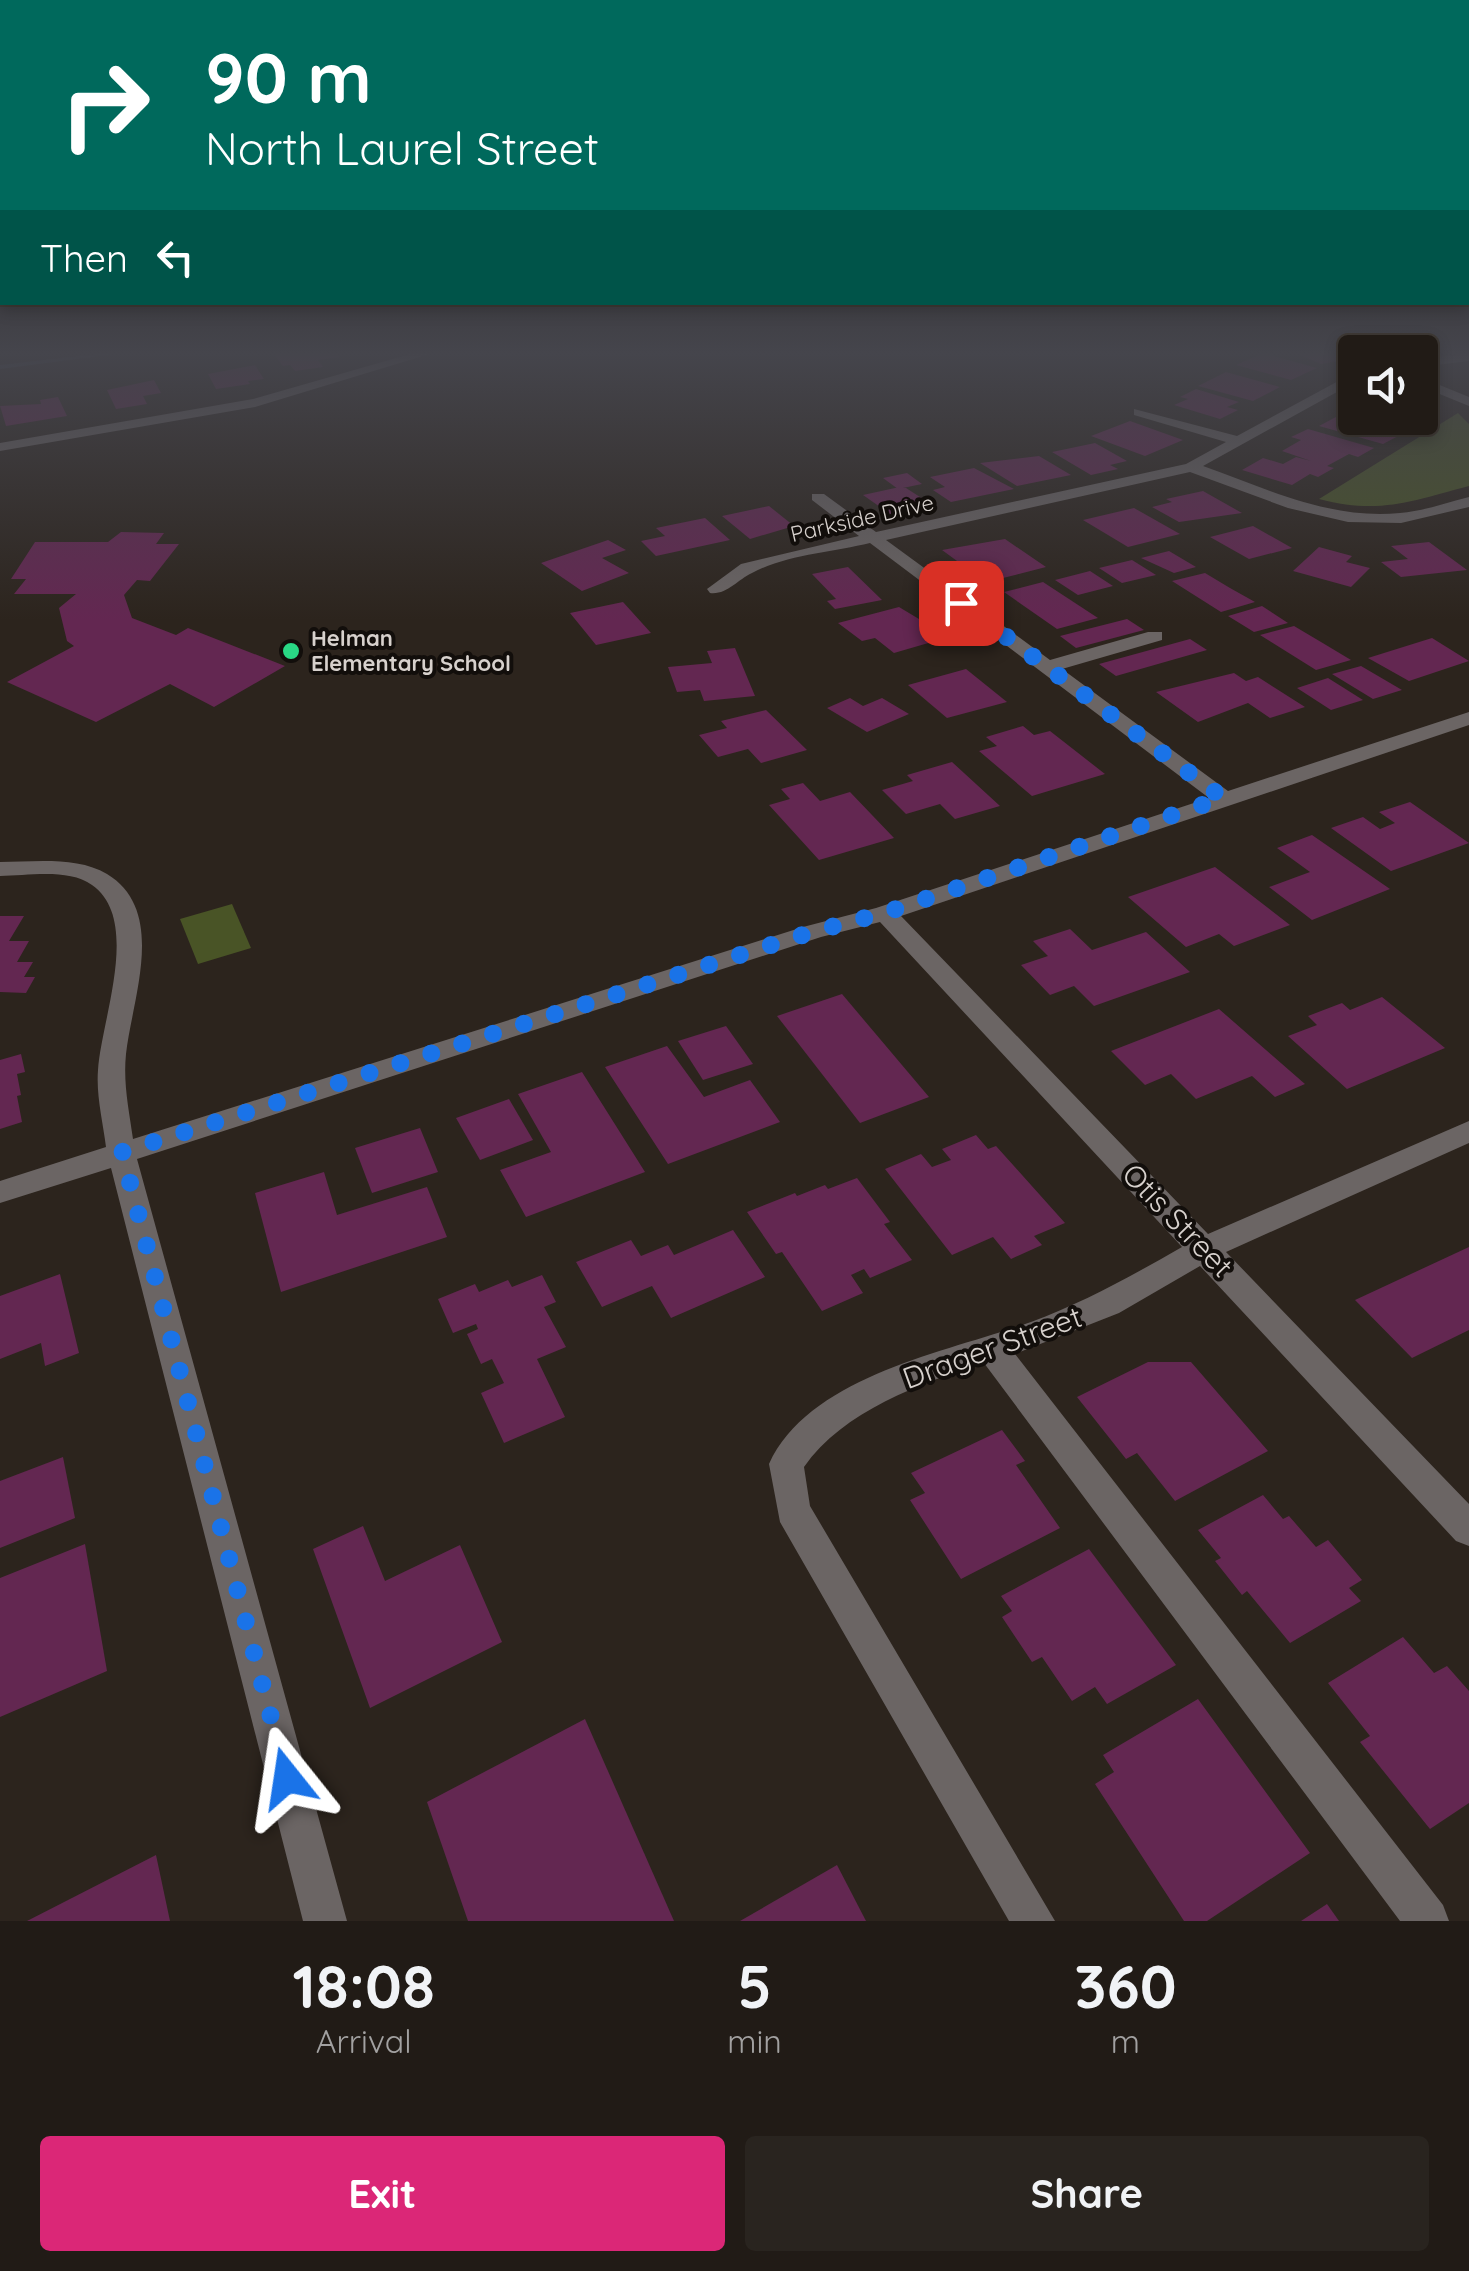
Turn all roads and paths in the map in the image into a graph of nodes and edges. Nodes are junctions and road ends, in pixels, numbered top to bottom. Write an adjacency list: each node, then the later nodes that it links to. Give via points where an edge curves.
1 (31, 442): 3 (street)
2 (1233, 442): 4 (street, Parkside Drive)
3 (0, 447)
4 (1191, 466): 6 (street, via 1318,510 1364,518 1398,519); 7 (street, Parkside Drive)
5 (818, 497): 7 (street)
6 (1469, 502)
7 (874, 538): 8 (street, Parkside Drive, via 747,568); 10 (street)
8 (716, 589)
9 (1154, 636): 10 (street)
10 (1047, 667): 12 (street)
11 (1469, 718): 12 (street)
12 (1223, 798): 14 (street)
13 (0, 869): 16 (street, via 99,879 120,906 130,954 110,1075)
14 (884, 913): 16 (street); 18 (street, Otis Street)
15 (1469, 1130): 18 (street, Drager Street)
16 (122, 1152): 17 (street); 21 (street)
17 (0, 1192)
18 (1206, 1248): 19 (street, Drager Street, via 1108,1304); 20 (street, Otis Street)
19 (991, 1347): 22 (street, Drager Street, via 923,1368 844,1408 808,1433 786,1464 793,1510); 23 (street)
20 (1469, 1529)
21 (325, 1921)
22 (1033, 1921)
23 (1426, 1921)

